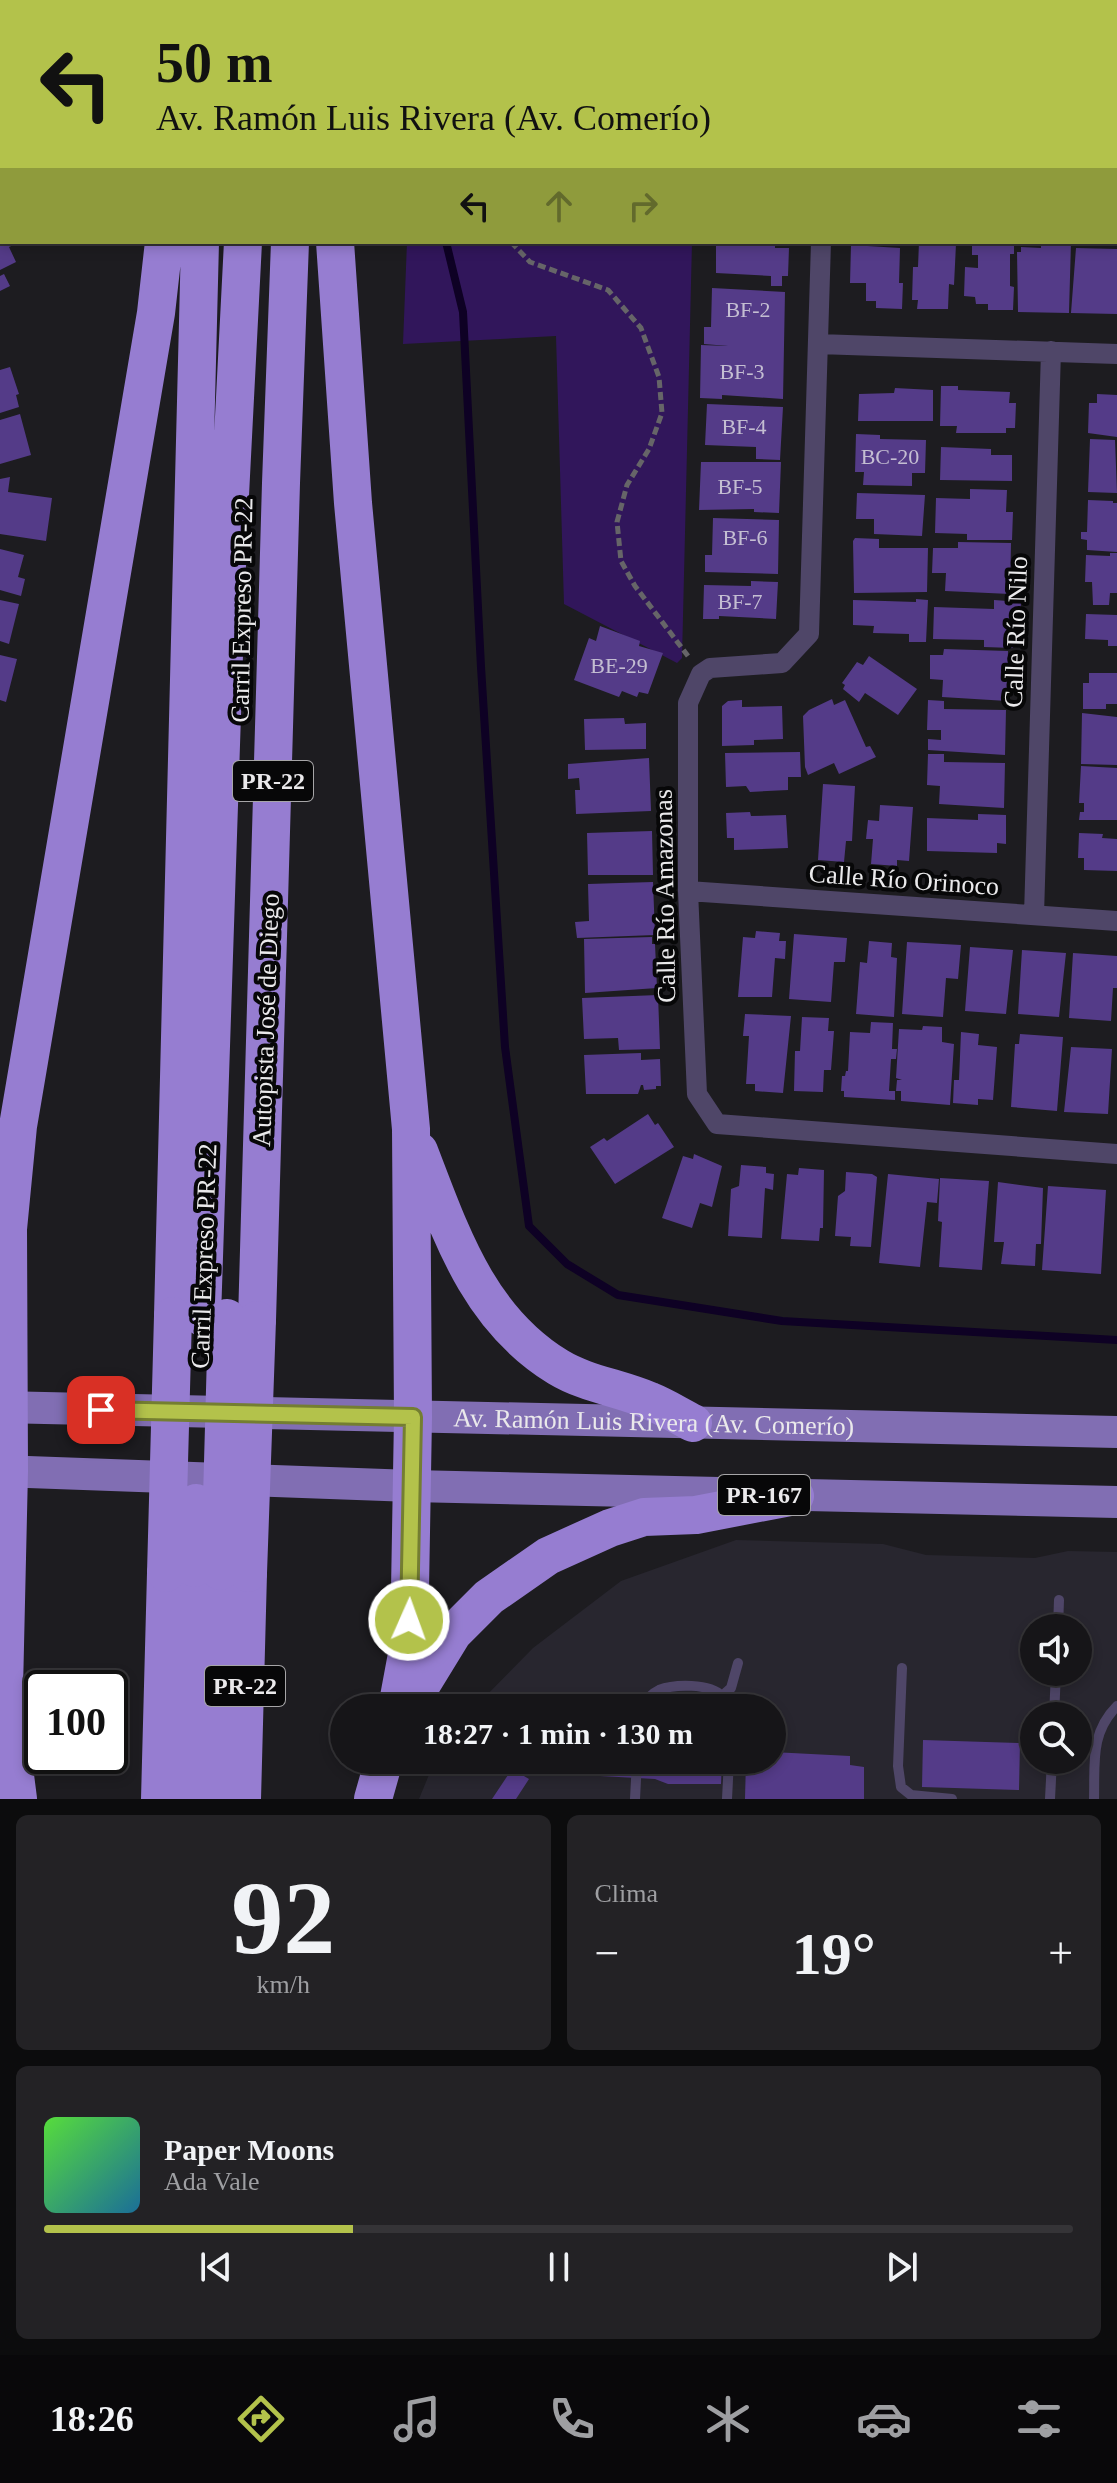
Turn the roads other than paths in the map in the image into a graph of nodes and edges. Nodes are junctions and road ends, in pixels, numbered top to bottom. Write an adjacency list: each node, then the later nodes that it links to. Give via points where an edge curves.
1 (164, 244): 13 (highway)
2 (200, 244): 17 (highway, Autopista José de Diego / PR-22)
3 (243, 244): 17 (highway, Carril Expreso PR-22, via 245,540)
4 (290, 244): 17 (highway, Autopista José de Diego / PR-22, via 280,514)
5 (335, 244): 14 (highway, via 353,503)
6 (821, 244): 7 (street)
7 (818, 344): 8 (street); 10 (street, Calle Río Amazonas, via 809,634 782,663 710,668 701,674 688,703)
8 (1051, 351): 9 (street); 11 (street, Calle Río Nilo)
9 (1117, 354)
10 (688, 891): 11 (street, Calle Río Orinoco); 15 (street, Calle Río Amazonas, via 697,1094 717,1124)
11 (1034, 915): 12 (street, Calle Río Orinoco)
12 (1117, 921)
13 (18, 1126): 16 (highway); 18 (highway, via 8,1229)
14 (411, 1129): 19 (highway); 20 (highway, via 456,1247 504,1320 534,1351 560,1368)
15 (1117, 1154)
16 (0, 1179)
17 (215, 1318): 26 (highway, Autopista José de Diego / PR-22, bridge); 26 (highway, Autopista José de Diego / PR-22, bridge)
18 (4, 1407): 19 (main road, Av. Ramón Luis Rivera (Av. Comerío)); 22 (highway)
19 (413, 1417): 20 (main road, Av. Ramón Luis Rivera (Av. Comerío)); 23 (highway)
20 (693, 1423): 21 (main road, Av. Ramón Luis Rivera (Av. Comerío))
21 (1117, 1432)
22 (4, 1471): 23 (main road, PR-167); 42 (highway, via 4,1689)
23 (412, 1486): 24 (main road, PR-167); 31 (highway, via 408,1649)
24 (795, 1496): 25 (main road, PR-167); 32 (highway, via 696,1515 644,1517 548,1556 489,1597 453,1633)
25 (1117, 1502)
26 (207, 1571): 43 (highway, Autopista José de Diego / PR-22); 44 (highway); 45 (highway); 46 (highway, Autopista José de Diego / PR-22)
27 (1059, 1600): 28 (lane)
28 (1058, 1614)
29 (738, 1663): 35 (lane)
30 (902, 1668): 50 (lane, via 901,1787 911,1795)
31 (400, 1694)
32 (416, 1694)
33 (653, 1694): 34 (lane, via 672,1687)
34 (719, 1694)
35 (724, 1694)
36 (1117, 1706): 52 (lane, via 1096,1738)
37 (0, 1727): 42 (highway)
38 (380, 1774): 47 (highway)
39 (636, 1774): 48 (lane)
40 (728, 1774): 49 (lane)
41 (1051, 1774): 51 (lane)
42 (16, 1782)
43 (160, 1799)
44 (186, 1799)
45 (213, 1799)
46 (242, 1799)
47 (373, 1799)
48 (635, 1799)
49 (727, 1799)
50 (952, 1799)
51 (1050, 1799)
52 (1094, 1799)

